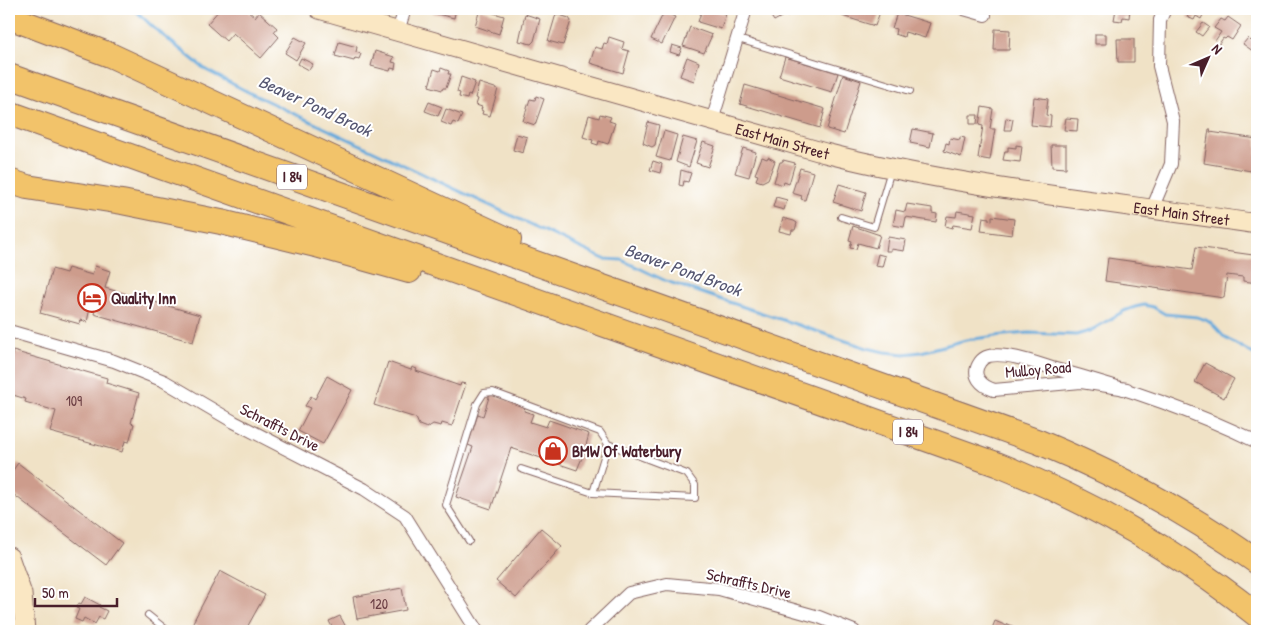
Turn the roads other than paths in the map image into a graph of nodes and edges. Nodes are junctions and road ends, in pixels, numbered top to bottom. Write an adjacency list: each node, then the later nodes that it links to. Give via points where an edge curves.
1 (319, 9): 8 (main road, East Main Street)
2 (405, 9): 8 (street)
3 (746, 9): 9 (street)
4 (964, 9): 6 (street)
5 (1165, 9): 16 (street, via 1160,20 1159,66 1173,120 1171,164)
6 (985, 15)
7 (9, 17): 19 (highway, via 110,55 386,182 517,244)
8 (398, 31): 13 (main road, East Main Street)
9 (738, 39): 11 (lane); 13 (street)
10 (9, 76): 19 (highway, I 84)
11 (910, 91)
12 (9, 113): 20 (highway, I 84)
13 (712, 121): 14 (main road, East Main Street)
14 (892, 169): 16 (main road, East Main Street); 17 (lane, via 874,227)
15 (9, 181): 20 (highway, via 275,234 501,300)
16 (1152, 209): 18 (main road, East Main Street)
17 (842, 217)
18 (1257, 224)
19 (546, 267): 29 (highway, I 84, via 1069,455 1159,499)
20 (534, 300): 31 (highway, I 84, via 962,451 1049,486 1150,540)
21 (9, 331): 34 (street, Schraffts Drive, via 114,361 164,381 234,422 364,488 405,516)
22 (1127, 389): 22 (street, Mulloy Road, via 1006,356 987,356 976,374 978,382 994,390 1081,382); 23 (street, Mulloy Road)
23 (1257, 442)
24 (608, 444): 26 (lane); 26 (lane, via 687,474 695,485 695,498); 27 (lane, via 600,432 493,392 484,393 477,404 446,505)
25 (521, 469): 26 (lane)
26 (593, 494)
27 (469, 541)
28 (9, 557): 32 (main road, via 23,601)
29 (1257, 562)
30 (148, 615): 33 (lane)
31 (1257, 615)
32 (25, 631)
33 (168, 631)
34 (477, 631)
35 (590, 631): 36 (street, Schraffts Drive, via 630,593 667,584 719,589 819,617)
36 (854, 631)

